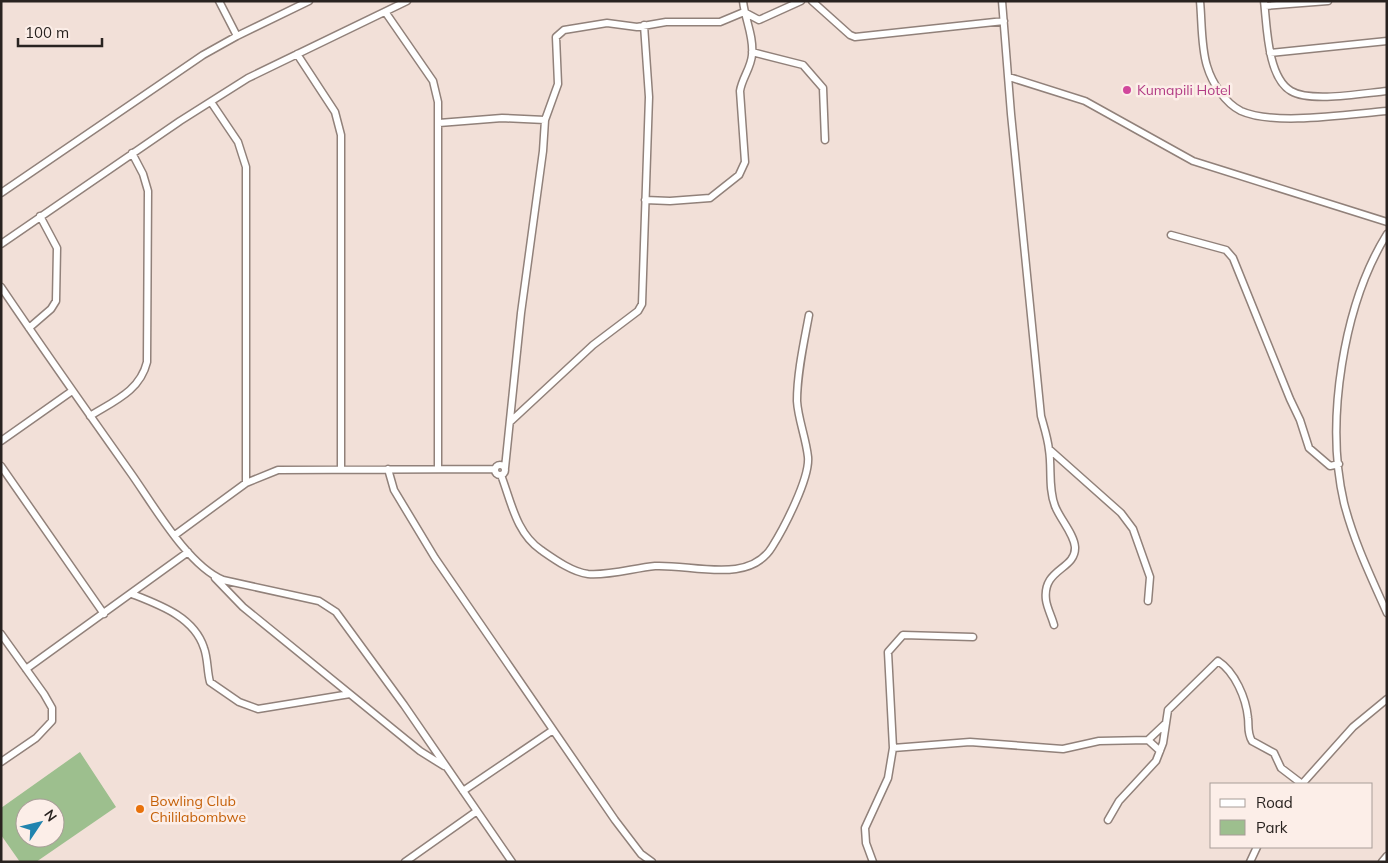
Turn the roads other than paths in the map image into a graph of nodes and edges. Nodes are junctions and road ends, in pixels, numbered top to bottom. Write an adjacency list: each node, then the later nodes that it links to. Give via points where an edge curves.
1 (219, 1): 15 (street)
2 (309, 1): 15 (street)
3 (407, 1): 12 (street)
4 (743, 1): 11 (street)
5 (801, 1): 11 (street, via 759,20)
6 (812, 1): 13 (street, via 855,37)
7 (1002, 1): 13 (street)
8 (1200, 1): 23 (street, via 1206,66 1216,88 1240,110 1257,115 1296,118)
9 (1328, 1): 10 (street)
10 (1265, 4): 18 (street)
11 (744, 12): 14 (street, via 720,22); 17 (street, via 750,28)
12 (386, 13): 19 (street); 25 (street, via 433,81)
13 (1004, 21): 20 (street)
14 (644, 25): 24 (street, via 624,27 607,23 559,32 556,44 558,84); 29 (street, via 648,97)
15 (236, 36): 28 (street, via 186,66)
16 (1387, 41): 18 (street)
17 (752, 52): 26 (street, via 803,65 823,88); 29 (street, via 740,91 745,162 742,171 710,198)
18 (1270, 52): 21 (street, via 1278,74 1292,92 1317,96)
19 (297, 54): 22 (street, via 248,78); 45 (street, via 334,112 341,134)
20 (1009, 76): 31 (street, via 1085,101 1193,161); 42 (street, via 1032,338 1041,416)
21 (1387, 90)
22 (211, 102): 27 (street); 51 (street, via 238,142 246,166)
23 (1387, 111)
24 (545, 120): 25 (street, via 502,118); 40 (street)
25 (439, 122): 48 (street)
26 (825, 140)
27 (132, 154): 30 (street); 39 (street, via 144,174 148,192 147,362 138,384)
28 (1, 193)
29 (645, 200): 40 (street, via 642,304 638,311 593,345)
30 (40, 216): 34 (street); 37 (street, via 57,248 56,301)
31 (1387, 222)
32 (1171, 234): 43 (street, via 1226,250 1233,258 1309,448 1330,466)
33 (1387, 234): 43 (street, via 1368,271 1345,348 1336,418)
34 (1, 244)
35 (1, 287): 37 (street)
36 (809, 315): 50 (street, via 797,401 808,459 805,475 774,544 760,560 745,567 728,569 657,566 598,574 579,572 549,556 530,541 515,516)
37 (29, 328): 38 (street)
38 (72, 391): 39 (street); 41 (street)
39 (90, 416): 52 (street)
40 (510, 422): 46 (street)
41 (1, 441)
42 (1049, 449): 56 (street, via 1121,513 1132,529 1150,577); 59 (street, via 1052,493 1075,546 1071,561 1046,583 1046,601)
43 (1339, 464): 57 (street, via 1344,502 1355,540)
44 (1, 466): 58 (street)
45 (341, 468): 47 (street); 51 (street, via 278,470)
46 (505, 468): 49 (street, via 498,465); 50 (street)
47 (388, 469): 48 (street); 66 (street, via 394,490 414,525)
48 (438, 469): 49 (street)
49 (495, 469): 50 (street)
50 (501, 475)
51 (246, 483): 52 (street)
52 (175, 535): 53 (street)
53 (188, 552): 54 (street); 55 (street)
54 (212, 576): 63 (street, via 243,607); 71 (street, via 319,600 336,612)
55 (132, 594): 58 (street); 63 (street, via 185,620 204,647 210,682 250,708 279,707)
56 (1148, 601)
57 (1387, 613)
58 (104, 614): 62 (street)
59 (1054, 625)
60 (1, 634): 62 (street)
61 (972, 637): 68 (street, via 903,635 888,652)
62 (26, 669): 70 (street, via 52,708 52,721 36,738)
63 (350, 694): 71 (street, via 420,751)
64 (1387, 699): 73 (street, via 1353,727)
65 (1166, 723): 67 (street); 69 (street); 72 (street, via 1168,710 1218,660 1225,666 1245,702 1250,737 1255,744 1274,753 1281,768)
66 (553, 730): 74 (street); 81 (street, via 615,820 641,854)
67 (1148, 740): 68 (street, via 1099,741 1063,749 970,742); 69 (street)
68 (893, 748): 82 (street, via 888,778 865,828)
69 (1160, 750): 76 (street, via 1148,771 1119,801)
70 (1, 762)
71 (448, 768): 74 (street)
72 (1301, 783)
73 (1303, 783)
74 (463, 791): 75 (street)
75 (477, 811): 79 (street); 80 (street)
76 (1108, 820)
77 (1257, 848): 83 (street)
78 (1387, 856): 84 (street)
79 (405, 862)
80 (512, 862)
81 (652, 862)
82 (873, 862)
83 (1250, 862)
84 (1382, 862)

